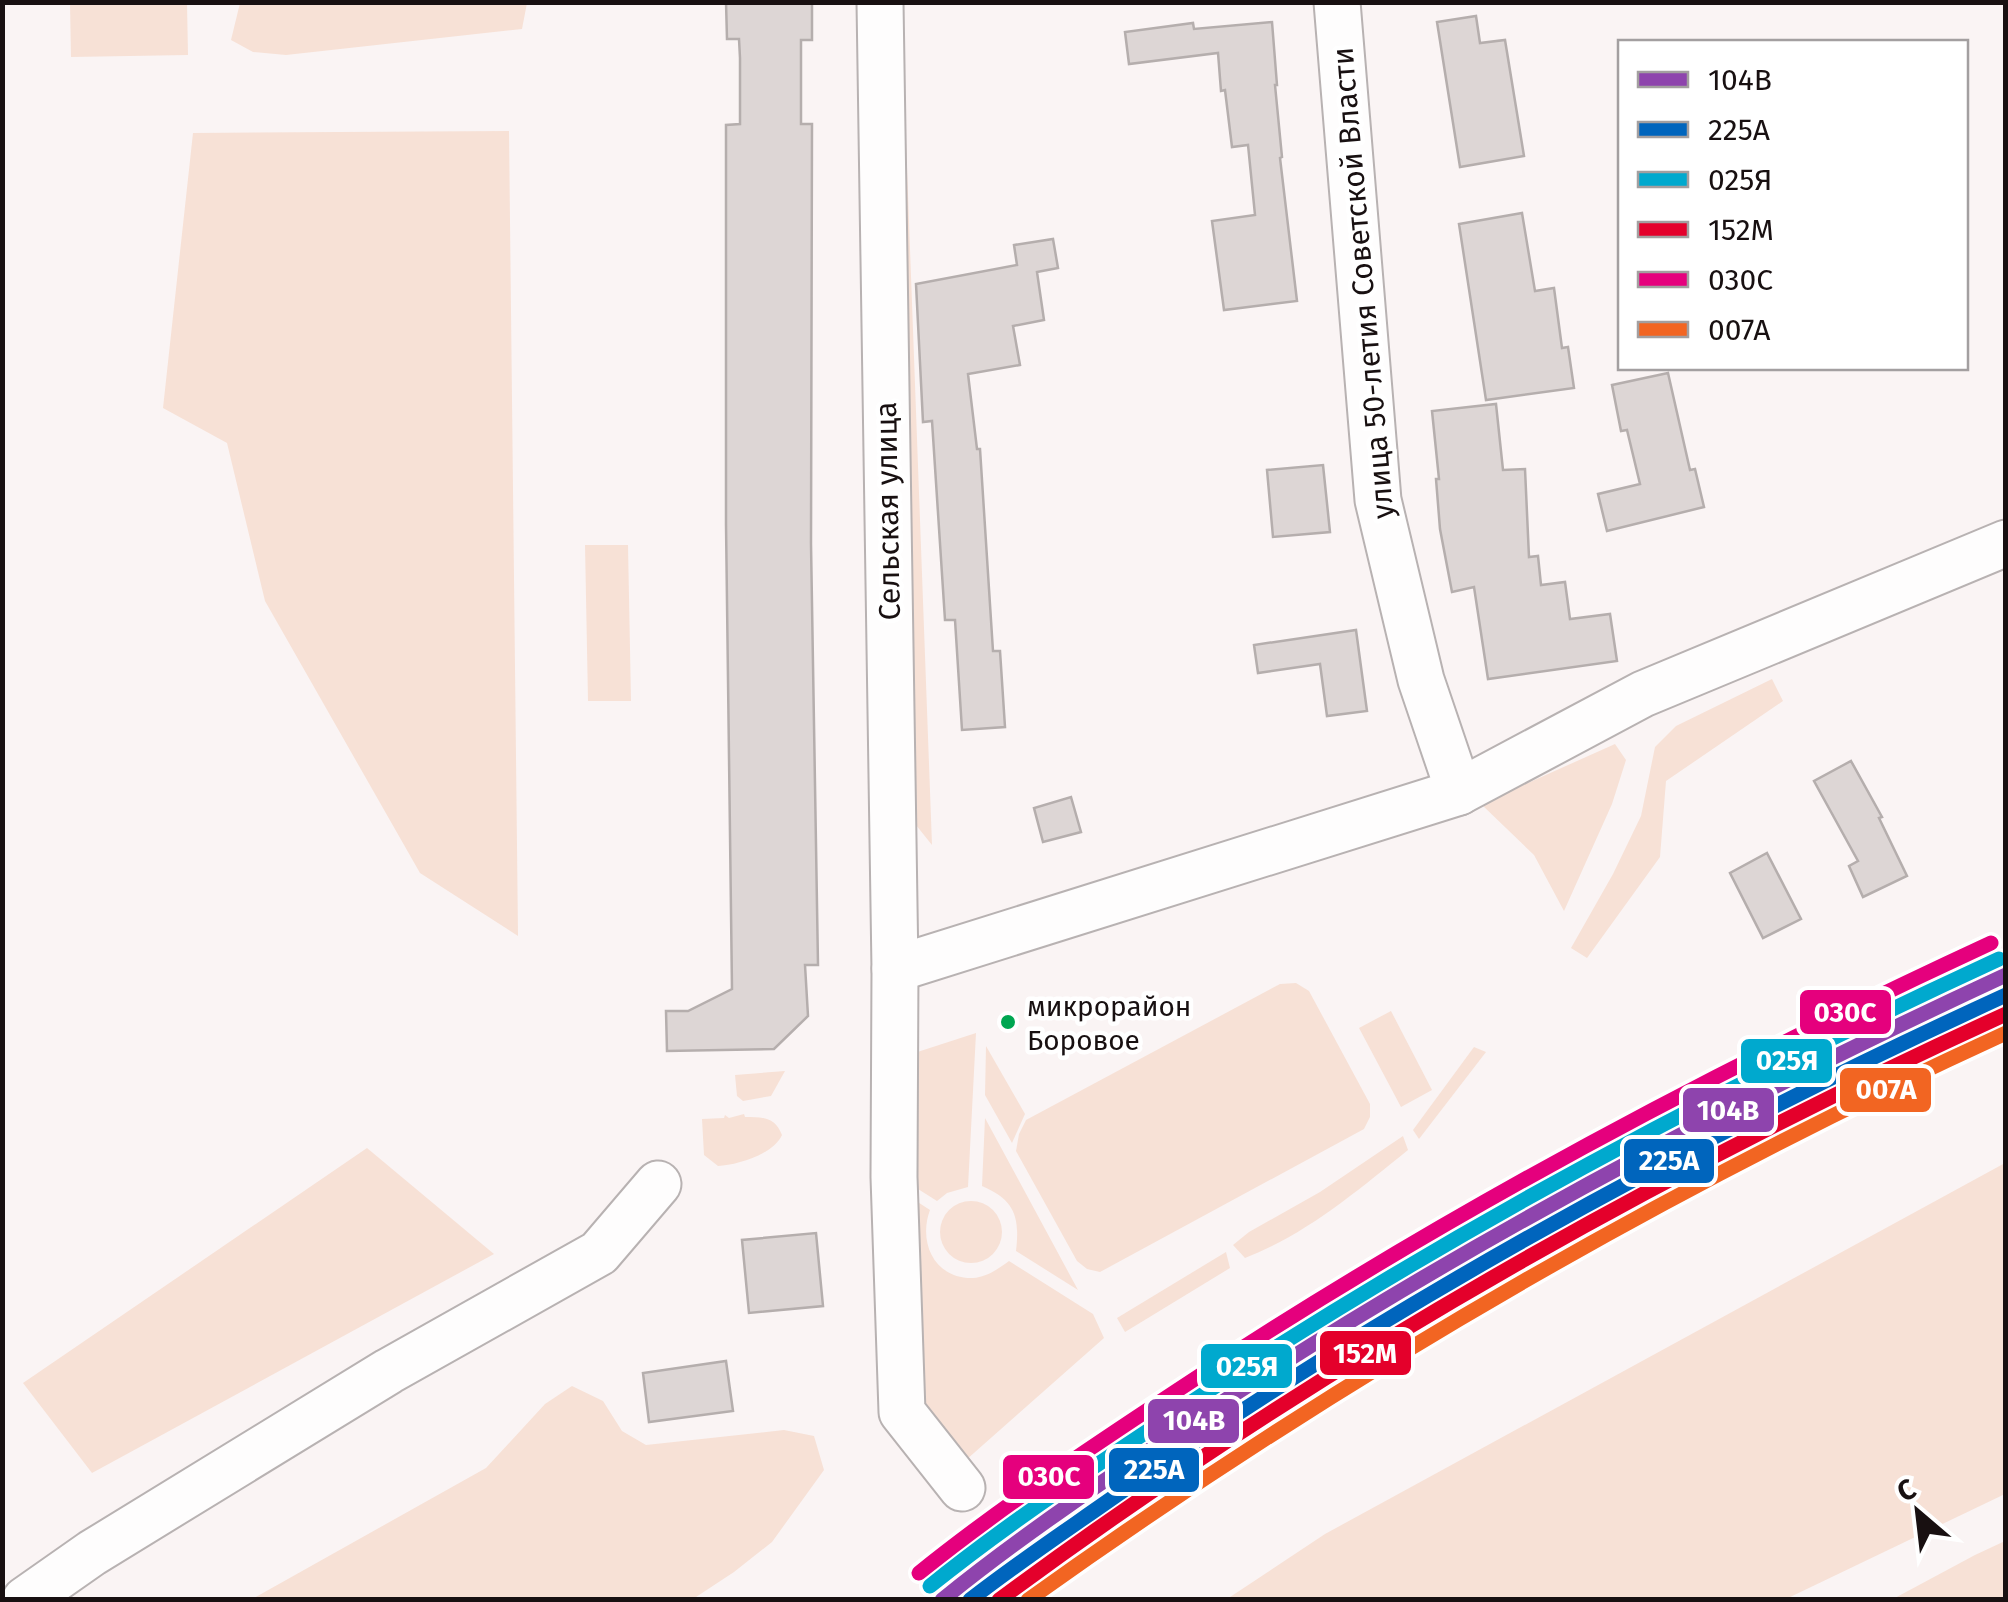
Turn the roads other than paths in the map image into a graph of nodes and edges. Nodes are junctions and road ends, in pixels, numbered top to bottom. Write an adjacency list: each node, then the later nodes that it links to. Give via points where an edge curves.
1 (880, 2): 5 (street, Сельская улица)
2 (1338, 2): 4 (street, улица 50-летия Советской Власти, via 1378,500 1421,680)
3 (2006, 543): 4 (street, via 1644,694)
4 (1459, 792): 5 (street)
5 (896, 969): 7 (street, Сельская улица, via 902,1412)
6 (658, 1184): 8 (street, via 599,1253 389,1371)
7 (962, 1488)
8 (25, 1600)

